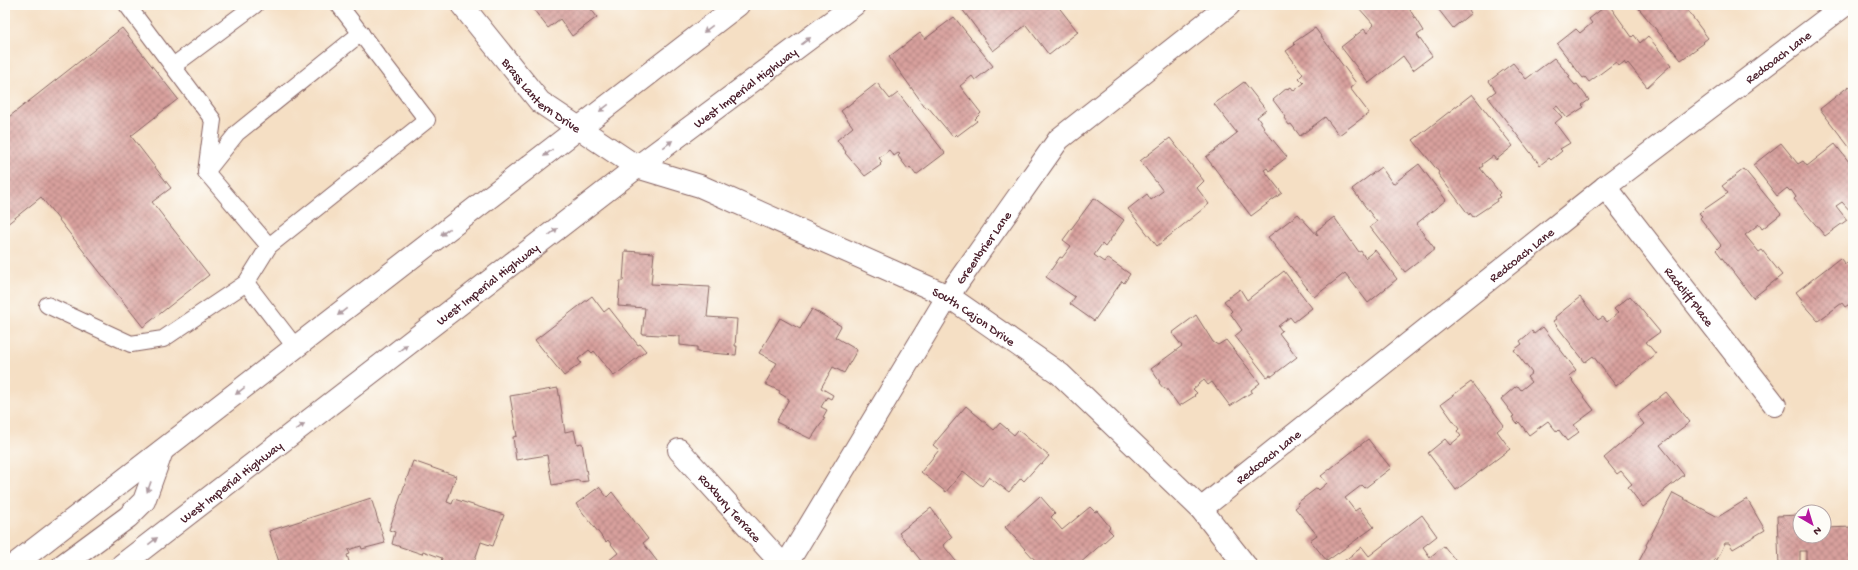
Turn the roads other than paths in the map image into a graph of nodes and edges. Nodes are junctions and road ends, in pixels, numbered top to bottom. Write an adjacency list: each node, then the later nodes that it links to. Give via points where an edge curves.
1 (127, 5): 10 (lane)
2 (255, 5): 10 (lane)
3 (339, 5): 9 (lane)
4 (462, 5): 11 (street, Brass Lantern Drive, via 540,102)
5 (738, 5): 11 (street, one-way to 11)
6 (854, 5): 12 (street, West Imperial Highway, one-way to 6)
7 (1229, 5): 17 (street, Greenbrier Lane, via 1058,139)
8 (1845, 5): 14 (street, Redcoach Lane)
9 (361, 33): 13 (lane, via 236,133); 15 (lane, via 427,120)
10 (173, 66): 13 (lane, via 213,120)
11 (578, 128): 12 (street, Brass Lantern Drive); 19 (street, one-way to 19)
12 (637, 168): 17 (street, South Cajon Drive, via 700,186); 26 (street, West Imperial Highway, one-way to 12)
13 (206, 172): 15 (lane)
14 (1605, 188): 20 (street, Radcliff Place); 23 (street, Redcoach Lane)
15 (269, 246): 16 (lane)
16 (246, 283): 18 (lane, via 163,339 131,344); 19 (lane)
17 (948, 296): 23 (street, South Cajon Drive, via 1060,374); 28 (street, Greenbrier Lane)
18 (48, 305)
19 (296, 348): 22 (street, one-way to 22)
20 (1775, 405)
21 (680, 450): 27 (street, Roxbury Terrace)
22 (162, 451): 24 (street); 25 (street, one-way to 25, via 144,501 128,517)
23 (1201, 509): 29 (street, South Cajon Drive)
24 (14, 565)
25 (63, 565)
26 (122, 565)
27 (782, 565)
28 (786, 565)
29 (1245, 565)

